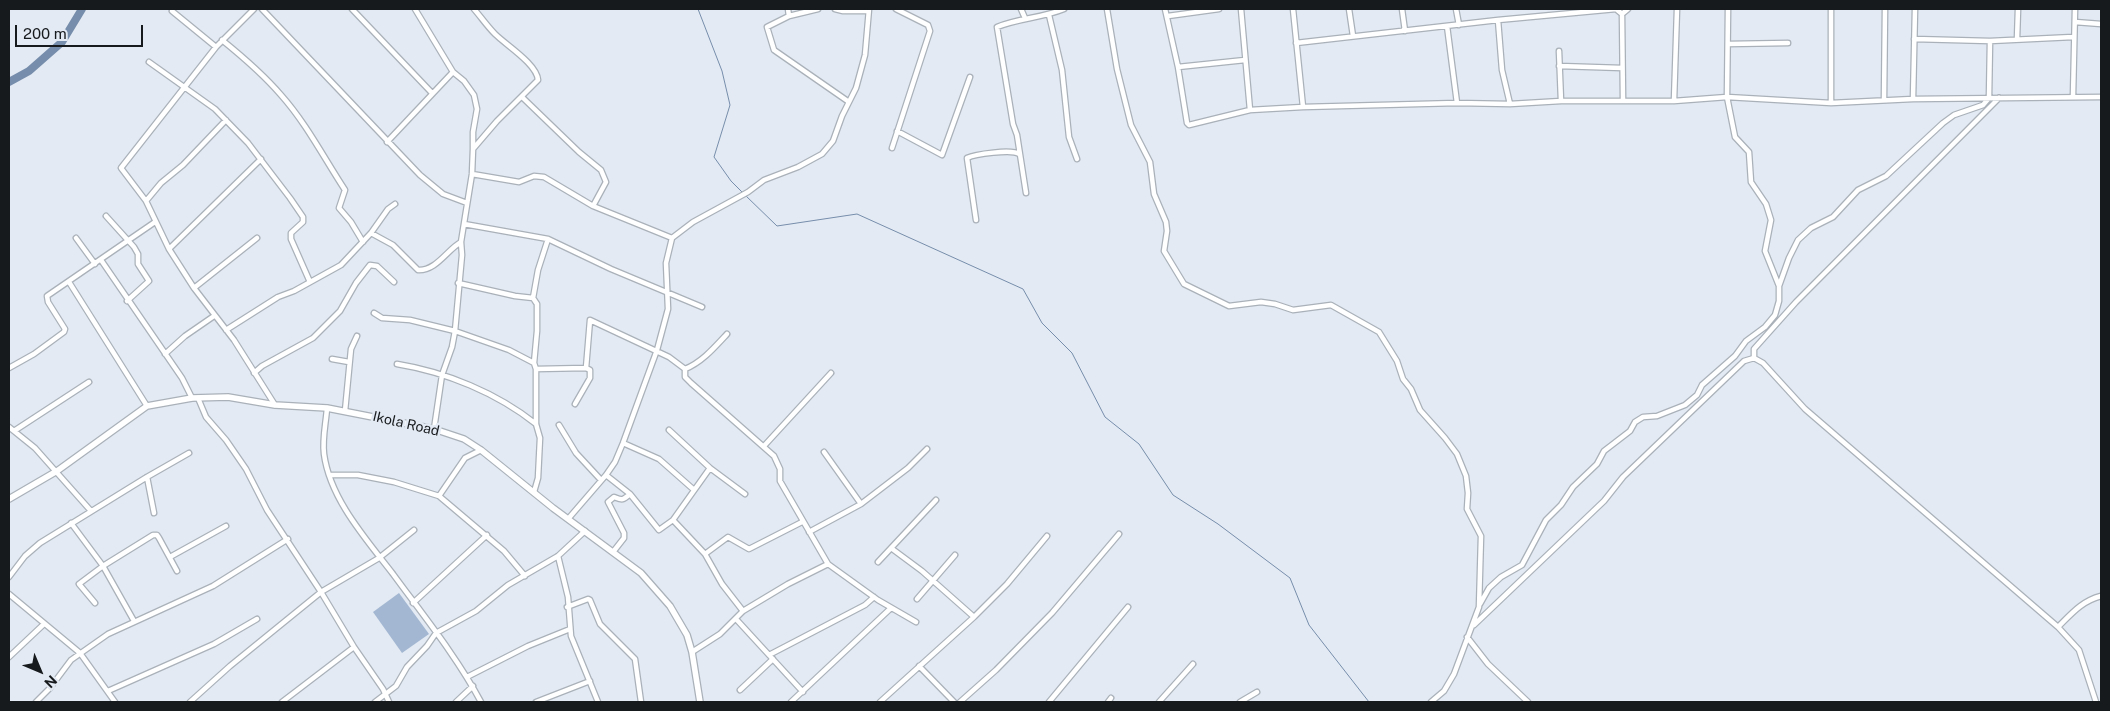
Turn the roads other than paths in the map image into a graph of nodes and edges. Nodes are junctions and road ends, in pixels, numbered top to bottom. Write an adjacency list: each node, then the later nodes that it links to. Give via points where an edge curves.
1 (254, 9): 45 (street)
2 (262, 9): 80 (street)
3 (352, 9): 60 (street)
4 (415, 9): 57 (street)
5 (474, 9): 61 (street, via 538,77)
6 (788, 9): 32 (street)
7 (818, 9): 32 (street)
8 (835, 9): 28 (street)
9 (896, 9): 79 (street, via 928,25 930,31)
10 (1021, 9): 34 (street)
11 (1064, 9): 31 (street)
12 (1107, 9): 206 (street, via 1116,69 1131,125 1150,162 1154,194 1166,222 1164,245 1168,259 1184,284 1229,306 1261,302 1293,310 1331,305 1379,332 1420,410 1453,447 1466,476 1467,510 1481,536)
13 (1165, 9): 33 (street)
14 (1219, 9): 33 (street)
15 (1240, 9): 52 (street)
16 (1293, 9): 47 (street)
17 (1348, 9): 41 (street)
18 (1402, 9): 40 (street)
19 (1456, 9): 38 (street)
20 (1628, 9): 30 (street)
21 (1677, 9): 69 (street)
22 (1728, 9): 49 (street)
23 (1831, 9): 74 (street)
24 (1885, 9): 70 (street)
25 (1915, 9): 43 (street)
26 (2018, 9): 44 (street)
27 (2075, 9): 36 (street)
28 (869, 10): 72 (street, via 865,55)
29 (172, 11): 50 (street)
30 (1622, 14): 35 (street, via 1616,9); 56 (street)
31 (1049, 15): 34 (street); 85 (street, via 1062,70 1069,137)
32 (789, 16): 72 (street, via 767,27 774,50)
33 (1168, 16): 55 (street)
34 (1025, 18): 83 (street, via 997,27)
35 (1498, 20): 38 (street); 75 (street, via 1502,70)
36 (2075, 22): 37 (street); 42 (street)
37 (2101, 24)
38 (1459, 25): 39 (street)
39 (1447, 26): 40 (street); 73 (street)
40 (1405, 30): 41 (street)
41 (1353, 36): 47 (street)
42 (2073, 37): 44 (street); 62 (street)
43 (1914, 39): 46 (street); 68 (street)
44 (2018, 39): 46 (street)
45 (222, 40): 50 (street); 102 (street, via 256,68 303,125 345,190 339,208 352,222)
46 (1990, 41): 65 (street)
47 (1296, 43): 76 (street)
48 (1788, 43): 49 (street)
49 (1728, 44): 63 (street)
50 (216, 47): 59 (street)
51 (1559, 51): 54 (street)
52 (1245, 60): 55 (street); 77 (street)
53 (150, 62): 59 (street)
54 (1560, 66): 56 (street); 71 (street)
55 (1178, 67): 77 (street, via 1188,124)
56 (1622, 68): 67 (street)
57 (453, 72): 60 (street); 82 (street, via 474,95)
58 (970, 77): 79 (street, via 942,155)
59 (185, 88): 78 (street); 88 (street, via 121,166)
60 (432, 93): 80 (street)
61 (522, 96): 82 (street); 91 (street, via 601,170 606,182)
62 (2073, 96): 64 (street); 66 (street)
63 (1727, 97): 69 (street); 74 (street); 111 (street, via 1735,137 1749,152 1751,182 1766,204 1771,220 1766,251)
64 (2101, 97)
65 (1989, 98): 66 (street); 68 (street); 111 (street, via 1983,105 1943,123 1886,176 1858,190 1833,218 1811,228 1798,240)
66 (2000, 98): 125 (street, via 1796,302 1754,349)
67 (1623, 99): 69 (street); 71 (street)
68 (1913, 99): 70 (street)
69 (1674, 100)
70 (1884, 100): 74 (street)
71 (1561, 101): 75 (street)
72 (849, 102): 99 (street, via 833,141 822,154 764,180)
73 (1454, 103): 75 (street); 76 (street)
74 (1831, 103)
75 (1510, 104)
76 (1303, 107): 77 (street)
77 (1250, 110)
78 (226, 120): 84 (street); 88 (street)
79 (897, 131): 81 (street)
80 (387, 142): 89 (street, via 443,194)
81 (892, 148)
82 (473, 150): 86 (street)
83 (1019, 154): 87 (street); 93 (street, via 1015,151 966,158)
84 (261, 159): 104 (street); 108 (street, via 303,217 304,222 291,233 290,239)
85 (1077, 159)
86 (472, 174): 89 (street); 91 (street, via 520,182 534,176 544,177)
87 (1026, 193)
88 (146, 201): 94 (street)
89 (468, 203): 95 (street)
90 (394, 204): 96 (street)
91 (593, 206): 99 (street)
92 (106, 216): 101 (street)
93 (976, 220)
94 (155, 222): 101 (street); 104 (street)
95 (464, 224): 100 (street); 103 (street)
96 (371, 233): 102 (street); 103 (street, via 393,245 418,270 431,268)
97 (76, 238): 106 (street)
98 (258, 238): 112 (street)
99 (672, 238): 113 (street, via 666,263)
100 (548, 239): 113 (street); 114 (street, via 538,270)
101 (129, 242): 105 (street); 115 (street, via 134,246 138,264 149,281)
102 (363, 242): 108 (street, via 341,265)
103 (461, 242): 110 (street)
104 (169, 249): 112 (street)
105 (101, 260): 106 (street); 115 (street)
106 (95, 264): 107 (street)
107 (69, 282): 130 (street, via 46,298 64,332); 141 (street)
108 (310, 282): 119 (street, via 278,297)
109 (394, 282): 134 (street, via 376,266 370,265 340,311 313,338)
110 (458, 283): 114 (street); 120 (street)
111 (1779, 286): 206 (street, via 1776,315 1765,327 1746,341 1685,405 1657,416 1643,417 1604,451 1597,464 1546,520 1522,565 1489,588)
112 (194, 288): 118 (street)
113 (668, 294): 116 (street); 123 (street, via 668,309)
114 (534, 298): 128 (street, via 538,331)
115 (127, 301): 124 (street)
116 (702, 306)
117 (374, 313): 120 (street, via 382,318 410,320)
118 (214, 316): 119 (street); 124 (street)
119 (226, 330): 134 (street)
120 (455, 331): 128 (street, via 509,350); 136 (street)
121 (727, 334): 133 (street, via 701,360)
122 (357, 336): 127 (street)
123 (657, 350): 131 (street, via 590,320); 133 (street); 149 (street)
124 (165, 354): 138 (street)
125 (1754, 358): 215 (street, via 1763,363 1805,409); 216 (street, via 1744,361 1623,477 1604,502)
126 (332, 359): 127 (street)
127 (349, 362): 143 (street)
128 (534, 363): 132 (street)
129 (397, 364): 136 (street, via 426,369)
130 (9, 368)
131 (586, 368): 132 (street); 139 (street, via 592,373)
132 (536, 369): 144 (street)
133 (685, 370): 150 (street, via 685,377 691,383)
134 (254, 373): 140 (street)
135 (831, 373): 150 (street)
136 (442, 376): 144 (street, via 492,396); 147 (street)
137 (89, 382): 146 (street)
138 (195, 398): 140 (street, Ikola Road, via 228,396); 141 (street, Ikola Road); 182 (street, via 236,455 267,510)
139 (575, 404)
140 (275, 405): 142 (street, Ikola Road)
141 (147, 406): 156 (street, Ikola Road)
142 (327, 408): 143 (street, Ikola Road); 157 (street, via 323,446)
143 (345, 411): 147 (street, Ikola Road)
144 (536, 424): 162 (street, via 540,438)
145 (559, 425): 160 (street, via 576,452)
146 (11, 429): 156 (street)
147 (434, 429): 152 (street, Ikola Road, via 464,439)
148 (669, 430): 155 (street)
149 (623, 444): 158 (street); 161 (street, via 659,459)
150 (764, 446): 173 (street, via 778,462 780,481)
151 (927, 449): 168 (street)
152 (481, 450): 162 (street, Ikola Road); 165 (street, via 465,458)
153 (824, 452): 168 (street)
154 (189, 453): 159 (street)
155 (710, 468): 161 (street); 164 (street)
156 (56, 471): 166 (street, Ikola Road); 169 (street)
157 (329, 475): 165 (street, via 358,475); 189 (street, via 338,496)
158 (606, 475): 160 (street); 163 (street)
159 (147, 477): 169 (street); 170 (street)
160 (602, 480): 171 (street)
161 (694, 489): 172 (street)
162 (534, 492): 171 (street, Ikola Road)
163 (630, 494): 172 (street, via 659,530); 184 (street, via 623,500 614,497 608,502 624,533 624,538)
164 (745, 494)
165 (439, 496): 180 (street)
166 (9, 499)
167 (936, 500): 183 (street)
168 (861, 504): 178 (street)
169 (92, 511): 174 (street)
170 (154, 513)
171 (568, 519): 177 (street, Ikola Road)
172 (673, 520): 185 (street)
173 (802, 522): 178 (street); 185 (street, via 749,549 728,537)
174 (71, 523): 192 (street); 195 (street, via 25,556)
175 (226, 526): 188 (street)
176 (414, 530): 189 (street)
177 (585, 532): 184 (street, Ikola Road); 187 (street)
178 (809, 532): 191 (street)
179 (1119, 534): 250 (street, via 1052,613)
180 (487, 535): 194 (street); 203 (street)
181 (1047, 536): 209 (street)
182 (288, 539): 197 (street); 212 (street, via 213,586)
183 (891, 548): 190 (street); 196 (street)
184 (613, 552): 221 (street, Ikola Road, via 641,573 660,594 680,622)
185 (705, 554): 208 (street)
186 (955, 555): 196 (street)
187 (558, 556): 194 (street); 204 (street, via 568,597)
188 (170, 557): 192 (street, via 156,535); 193 (street)
189 (379, 558): 197 (street); 203 (street)
190 (878, 562)
191 (828, 564): 200 (street); 208 (street)
192 (102, 566): 202 (street, via 79,585); 212 (street)
193 (177, 572)
194 (525, 576): 218 (street, via 476,611)
195 (9, 577)
196 (931, 581): 201 (street); 209 (street)
197 (321, 592): 220 (street); 237 (street)
198 (9, 594): 214 (street)
199 (2101, 596): 215 (street, via 2089,599)
200 (874, 597): 207 (street); 224 (street)
201 (917, 599)
202 (95, 603)
203 (413, 603): 218 (street)
204 (567, 607): 217 (street); 245 (street, via 590,600 600,624 634,659)
205 (1128, 607): 251 (street)
206 (1479, 607): 216 (street)
207 (891, 608): 213 (street); 232 (street)
208 (743, 612): 211 (street)
209 (974, 617): 226 (street)
210 (258, 619): 231 (street, via 214,644)
211 (736, 619): 221 (street); 224 (street)
212 (134, 621): 222 (street)
213 (916, 622)
214 (44, 624): 222 (street); 223 (street)
215 (2058, 626): 256 (street, via 2079,650)
216 (1471, 628): 219 (street)
217 (570, 629): 227 (street, via 528,646); 228 (street, via 574,647)
218 (436, 634): 227 (street); 234 (street)
219 (1468, 637): 254 (street, via 1449,683); 255 (street, via 1488,664)
220 (354, 647): 234 (street); 238 (street)
221 (692, 652): 246 (street, Ikola Road)
222 (80, 653): 231 (street); 235 (street)
223 (9, 657)
224 (771, 657): 230 (street); 232 (street)
225 (1193, 664): 252 (street)
226 (918, 666): 248 (street); 249 (street)
227 (468, 677): 229 (street)
228 (590, 680): 243 (street); 244 (street)
229 (473, 686): 241 (street); 242 (street)
230 (740, 690)
231 (108, 691): 236 (street)
232 (803, 692): 247 (street)
233 (1257, 692): 253 (street)
234 (385, 694): 239 (street); 240 (street)
235 (36, 702)
236 (116, 702)
237 (190, 702)
238 (282, 702)
239 (375, 702)
240 (388, 702)
241 (456, 702)
242 (481, 702)
243 (536, 702)
244 (598, 702)
245 (641, 702)
246 (700, 702)
247 (791, 702)
248 (880, 702)
249 (954, 702)
250 (960, 702)
251 (1049, 702)
252 (1159, 702)
253 (1240, 702)
254 (1431, 702)
255 (1528, 702)
256 (2096, 702)

